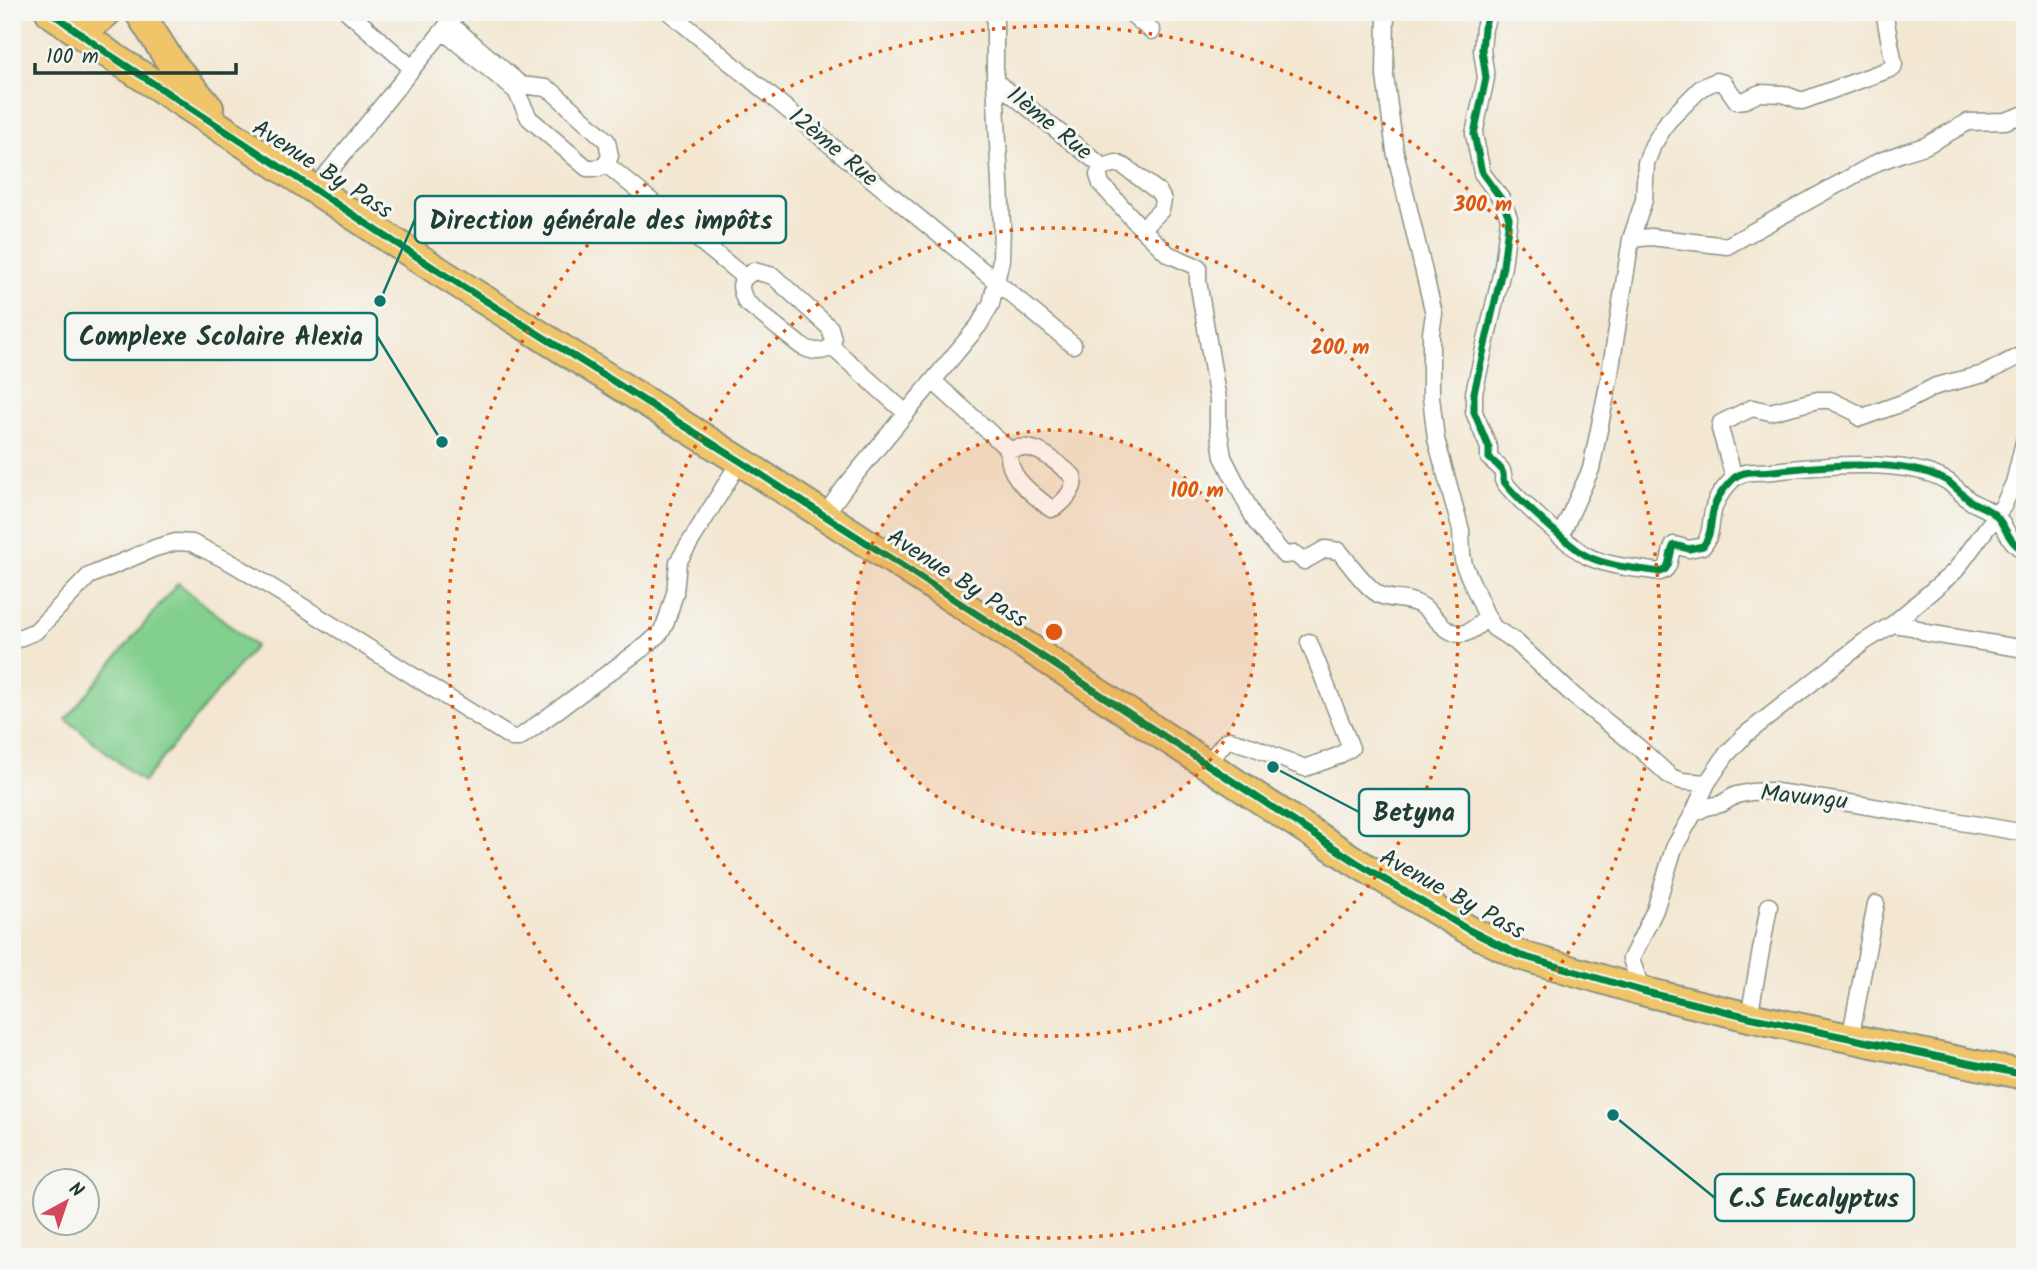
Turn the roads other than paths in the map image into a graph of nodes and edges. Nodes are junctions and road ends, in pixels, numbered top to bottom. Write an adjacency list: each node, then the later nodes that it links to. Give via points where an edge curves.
1 (50, 12): 13 (highway, Avenue By Pass)
2 (107, 12): 13 (highway)
3 (139, 12): 19 (highway, via 172,64)
4 (348, 12): 15 (street)
5 (363, 12): 15 (street)
6 (669, 12): 26 (street, 12ème Rue)
7 (995, 12): 16 (street)
8 (1129, 12): 14 (street)
9 (1386, 12): 41 (street, via 1385,76 1395,151 1434,314 1431,397 1436,439 1461,530 1464,565)
10 (1489, 12): 39 (street, via 1482,50 1486,78 1474,134 1482,173 1509,218 1474,412 1489,458 1502,468 1507,486)
11 (1884, 12): 24 (street, via 1894,68 1802,101 1760,93 1737,102 1724,83 1716,81 1701,89 1668,121 1653,145 1646,163 1644,200)
12 (450, 22): 15 (street); 17 (street)
13 (76, 30): 19 (highway, Avenue By Pass)
14 (1152, 31)
15 (415, 63): 22 (street)
16 (995, 81): 21 (street, 11ème Rue); 26 (street, via 1002,225)
17 (519, 88): 20 (street, via 529,118 587,167); 20 (street, via 554,92 607,141 610,156)
18 (2025, 114): 24 (street, via 2005,121 1968,122 1925,146 1878,162 1727,246)
19 (228, 132): 22 (highway, Avenue By Pass)
20 (606, 164): 25 (street)
21 (1103, 167): 23 (street, via 1098,175 1101,184); 23 (street, via 1116,163 1125,167 1159,192 1161,210)
22 (314, 190): 34 (highway, Avenue By Pass)
23 (1142, 229): 41 (street, via 1168,254 1198,267 1223,457 1256,522 1284,555 1295,554 1304,561 1325,549 1339,551 1373,590 1424,607 1456,634 1474,631)
24 (1631, 239): 39 (street, via 1591,469)
25 (744, 277): 28 (street, via 754,271 774,276 830,328); 28 (street, via 740,286 746,302 801,346 821,352)
26 (996, 283): 27 (street, 12ème Rue); 30 (street, via 979,325)
27 (1073, 345)
28 (832, 347): 31 (street)
29 (2025, 353): 35 (street, via 1984,374 1936,386 1860,418 1830,400 1770,412 1752,408 1721,423)
30 (933, 381): 31 (street); 33 (street)
31 (906, 413): 38 (street)
32 (2025, 438): 36 (street)
33 (1009, 450)
34 (740, 461): 38 (highway, Avenue By Pass); 43 (street, via 678,562 671,609 661,632 519,738 512,738 281,593 192,543 155,548 89,576 36,631)
35 (1734, 477): 37 (street, via 1745,472 1835,465 1905,468 1947,481); 39 (street, via 1713,508 1708,540 1689,549 1674,545 1665,571 1611,565 1586,556)
36 (2019, 484): 37 (street)
37 (1995, 515): 40 (street, via 2015,546); 42 (street, via 1955,571)
38 (824, 516): 46 (highway, Avenue By Pass)
39 (1561, 535)
40 (2025, 551)
41 (1487, 617): 47 (street, via 1494,628 1671,777)
42 (1893, 624): 45 (street); 47 (street, via 1745,735)
43 (12, 640)
44 (1309, 642): 46 (street, via 1351,748 1305,768 1230,740)
45 (2025, 649)
46 (1206, 765): 52 (highway, Avenue By Pass, via 1467,929 1519,955)
47 (1707, 783): 48 (street)
48 (1693, 814): 49 (street, Mavungu, via 1737,795 1770,792); 52 (street, via 1674,848 1655,910 1631,959)
49 (2025, 833)
50 (1876, 904): 54 (street)
51 (1769, 906): 53 (street)
52 (1642, 991): 53 (highway, Avenue By Pass)
53 (1749, 1017): 54 (highway, Avenue By Pass)
54 (1850, 1039): 55 (highway, Avenue By Pass)
55 (2025, 1075)

